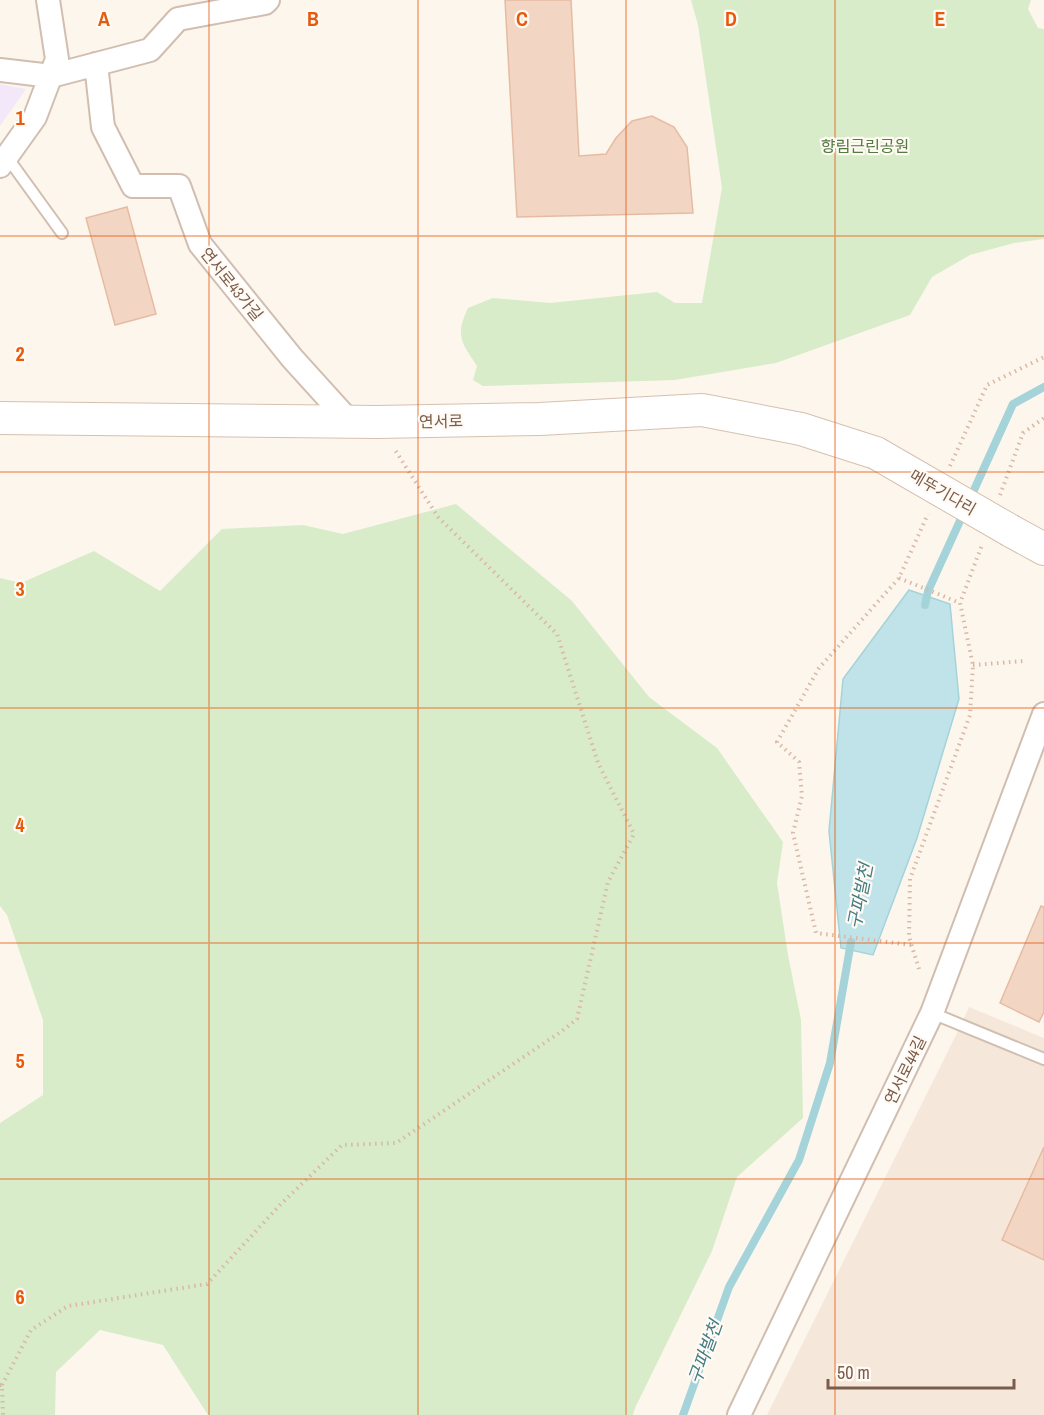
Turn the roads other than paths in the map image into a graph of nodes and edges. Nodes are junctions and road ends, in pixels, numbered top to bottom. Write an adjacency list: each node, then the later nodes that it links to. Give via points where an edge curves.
1 (48, 0): 5 (street, via 57,59)
2 (268, 0): 3 (street, via 178,19 150,50)
3 (96, 64): 5 (street); 9 (street, 연서로43가길, via 104,127 133,186 179,186 200,244 292,358)
4 (0, 70): 5 (street)
5 (51, 76): 6 (street, via 35,117)
6 (3, 162): 7 (lane)
7 (62, 233)
8 (0, 418): 9 (main road, 연서로)
9 (363, 421): 10 (main road, 연서로, via 540,419 702,410 801,429)
10 (876, 453): 11 (main road, 메뚜기다리, bridge, via 997,535)
11 (1044, 549)
12 (1044, 714): 13 (street, 연서로44길)
13 (932, 1013): 14 (lane); 15 (street, 연서로44길)
14 (1044, 1059)
15 (739, 1415)

